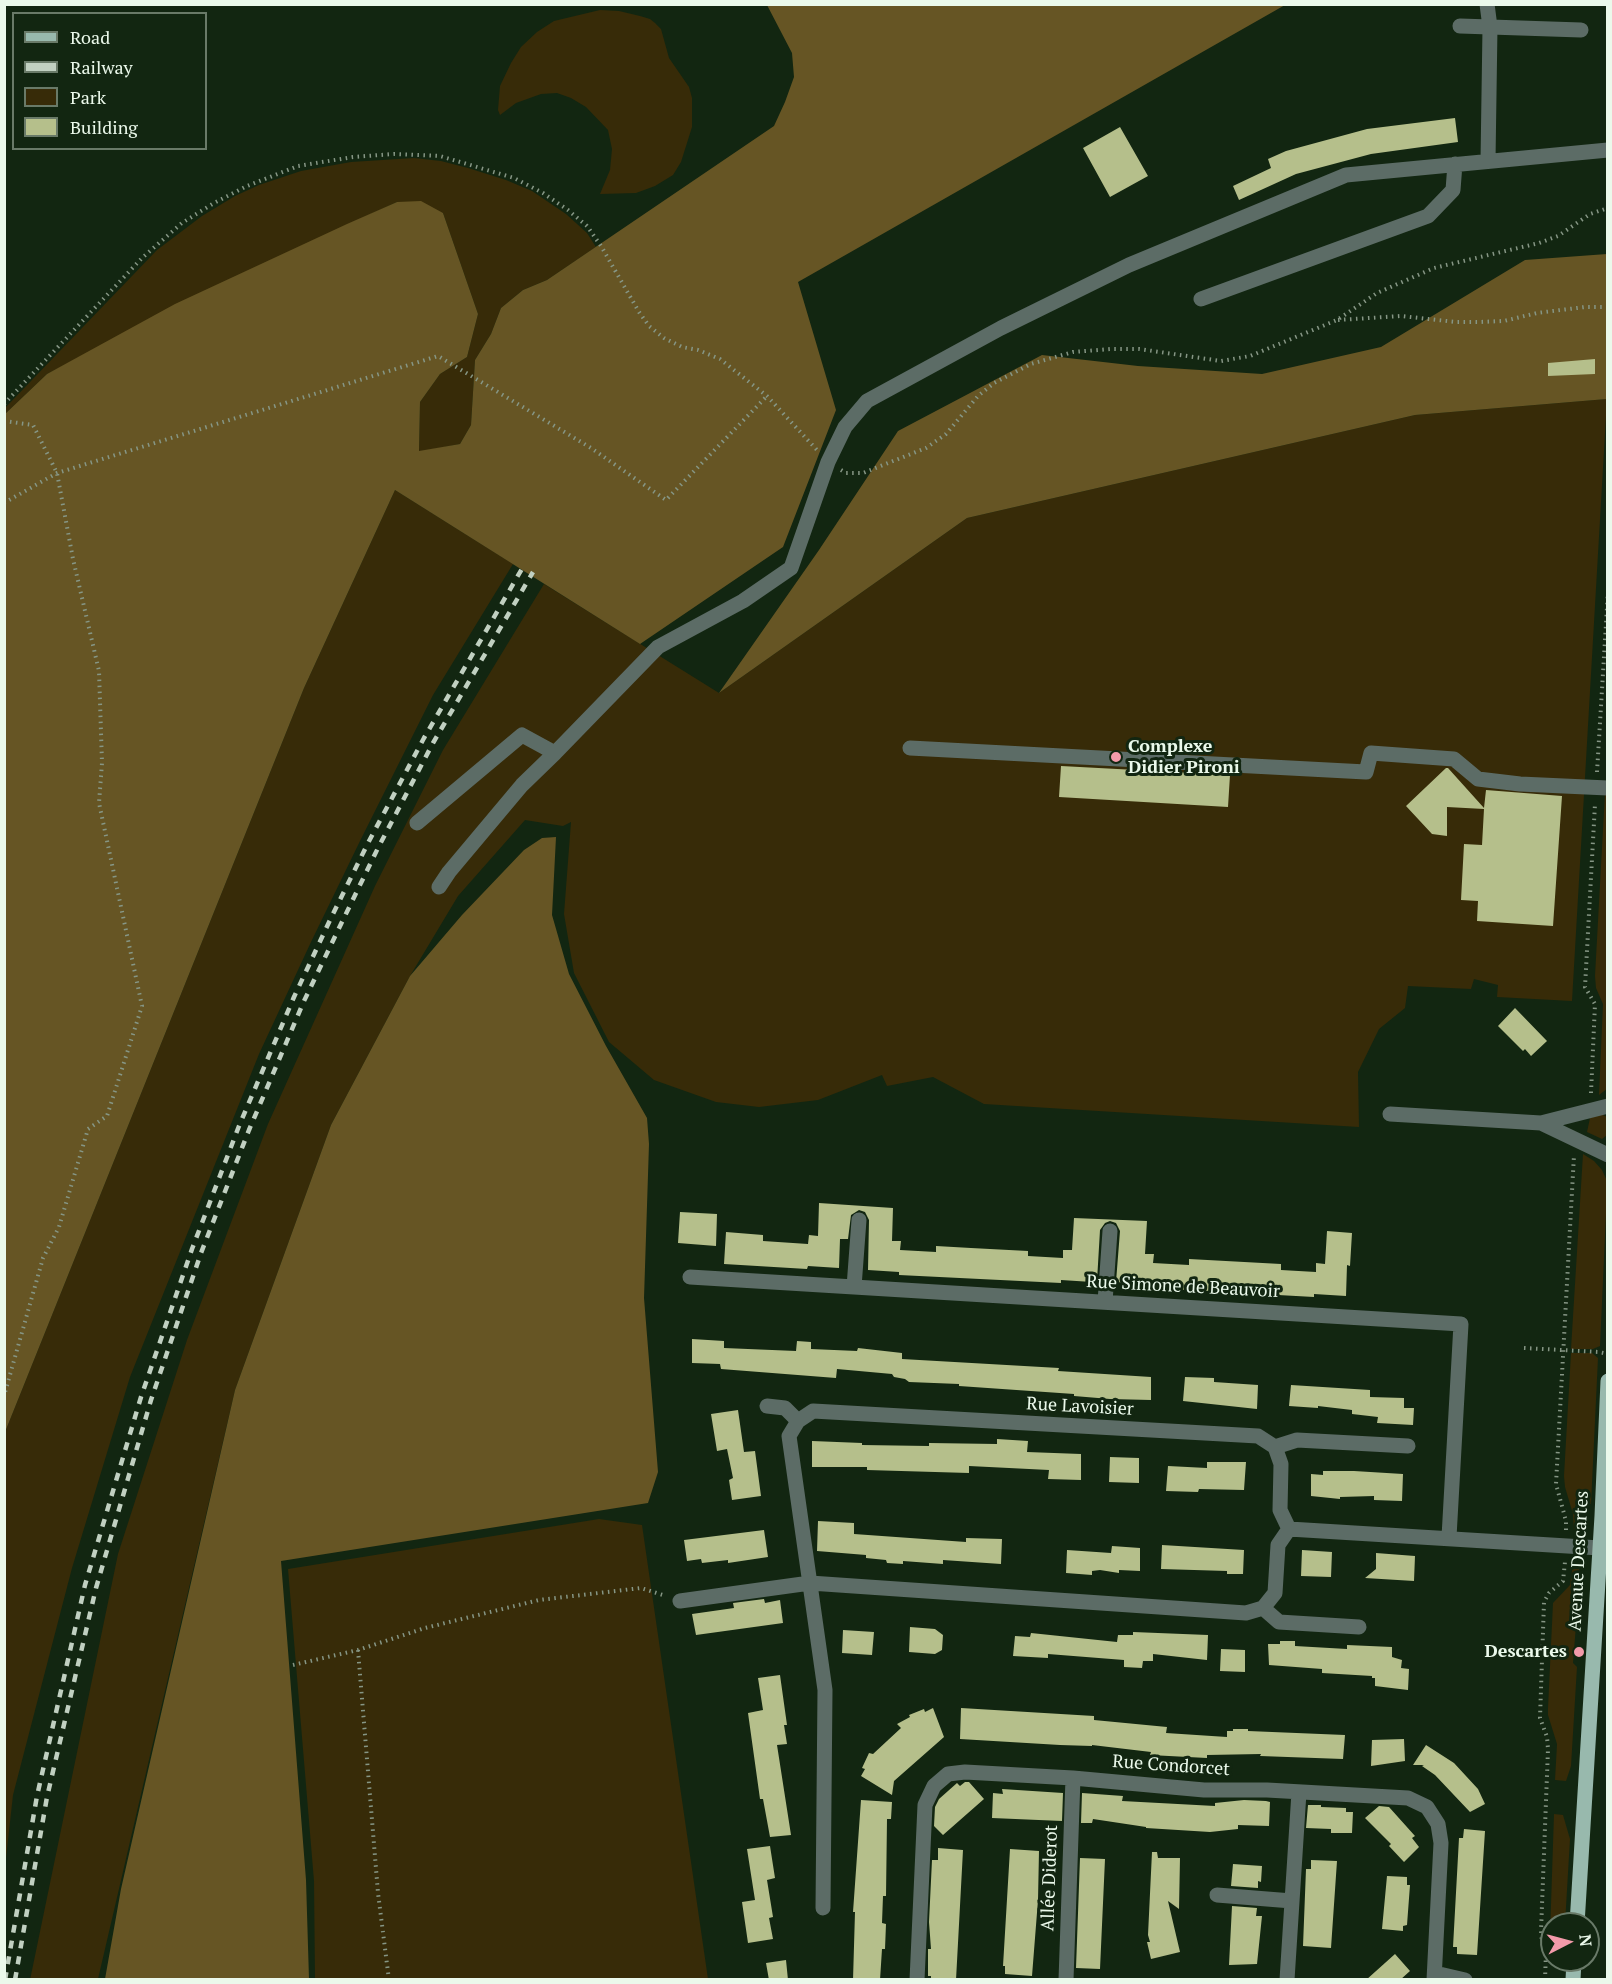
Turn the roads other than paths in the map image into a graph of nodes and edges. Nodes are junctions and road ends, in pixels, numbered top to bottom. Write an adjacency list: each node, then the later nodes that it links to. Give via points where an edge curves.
1 (1487, 4): 3 (street)
2 (1460, 26): 3 (street)
3 (1490, 27): 4 (street); 6 (street)
4 (1581, 30)
5 (1608, 150): 6 (street)
6 (1488, 161): 7 (street)
7 (1455, 164): 8 (street, via 1453,190 1428,216); 10 (street, via 1346,175 1129,266 1001,328 867,401 845,427 828,462 791,568 743,601 658,646)
8 (1201, 299)
9 (910, 748): 11 (street, via 1366,772 1371,753 1454,759 1478,778)
10 (555, 753): 12 (street, via 522,735); 13 (street, via 522,785)
11 (1602, 788)
12 (417, 823)
13 (439, 888)
14 (1608, 1106): 16 (street)
15 (1390, 1113): 16 (street)
16 (1541, 1123): 17 (street)
17 (1608, 1155)
18 (859, 1220): 21 (street)
19 (1110, 1231): 22 (street)
20 (690, 1277): 21 (street, Rue Simone de Beauvoir)
21 (854, 1287): 22 (street, Rue Simone de Beauvoir)
22 (1105, 1302): 29 (street, Rue Simone de Beauvoir, via 1461,1324)
23 (1608, 1381): 30 (main road, Avenue Descartes)
24 (767, 1406): 25 (street, via 785,1408)
25 (798, 1421): 27 (street, Rue Lavoisier, via 813,1411 1258,1436); 31 (street, via 789,1436)
26 (1408, 1446): 27 (street, via 1297,1440)
27 (1275, 1447): 28 (street, via 1281,1464 1280,1510)
28 (1289, 1528): 29 (street); 33 (street, via 1278,1545 1275,1593)
29 (1449, 1537): 30 (street)
30 (1600, 1548): 40 (main road, Avenue Descartes)
31 (810, 1583): 32 (street); 33 (street, via 1246,1613); 39 (street, via 825,1690)
32 (680, 1601)
33 (1263, 1608): 34 (street, via 1279,1622)
34 (1359, 1627)
35 (1073, 1778): 36 (street, Rue Condorcet, via 1204,1790); 42 (street, Rue Condorcet, via 965,1772 948,1774 934,1786 925,1805); 43 (street, Allée Diderot)
36 (1299, 1792): 38 (street); 41 (street, Rue Condorcet, via 1408,1798 1427,1807 1438,1824 1441,1843)
37 (1217, 1895): 38 (street)
38 (1292, 1901): 44 (street)
39 (823, 1908)
40 (1577, 1912)
41 (1434, 1976): 45 (street)
42 (917, 1980)
43 (1066, 1980)
44 (1287, 1980)
45 (1465, 1980)

